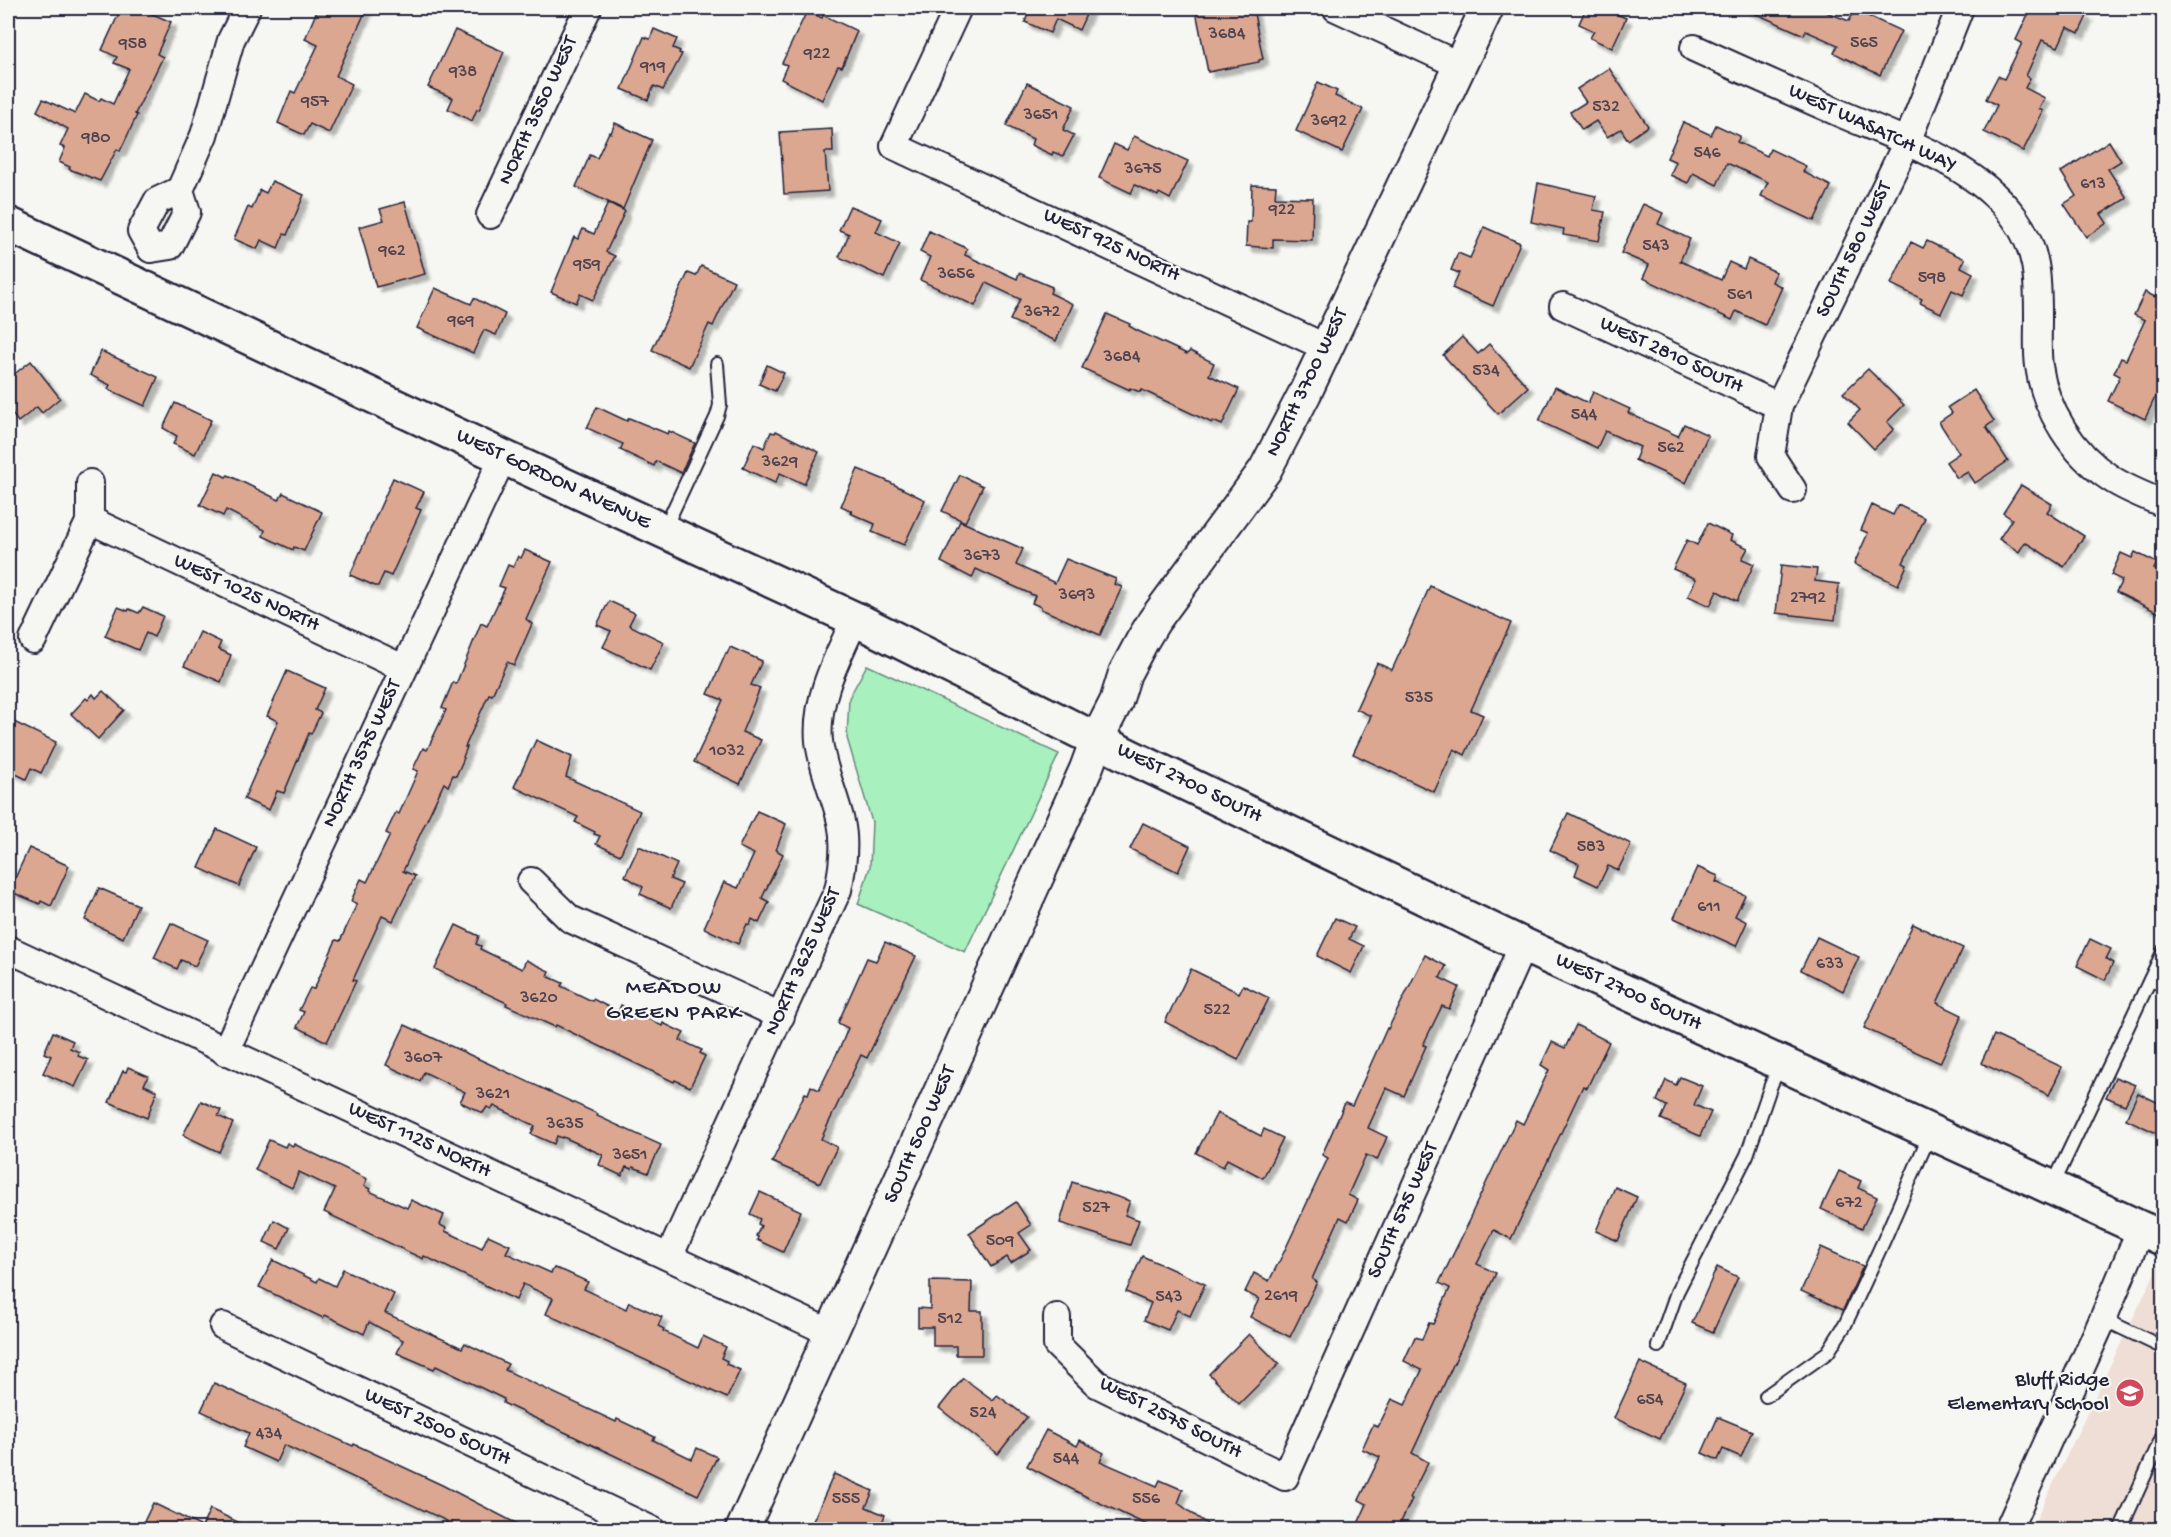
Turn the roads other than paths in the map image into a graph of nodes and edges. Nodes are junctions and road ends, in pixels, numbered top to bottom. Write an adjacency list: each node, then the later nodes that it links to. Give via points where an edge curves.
1 (247, 8): 12 (street, via 231,40 204,135 180,190 156,201 141,231 151,249)
2 (588, 8): 10 (street, NORTH 3550 WEST)
3 (958, 8): 14 (street, WEST 925 NORTH, via 894,146)
4 (1336, 8): 8 (street)
5 (1487, 8): 8 (street, NORTH 3700 WEST)
6 (1960, 8): 9 (street, SOUTH 580 WEST)
7 (1694, 48): 9 (street, WEST WASATCH WAY)
8 (1461, 66): 14 (street, NORTH 3700 WEST)
9 (1907, 142): 16 (street, SOUTH 580 WEST); 20 (street, WEST WASATCH WAY, via 1965,172 2013,216 2029,242 2038,275 2039,367 2061,429 2110,478)
10 (490, 216)
11 (8, 224): 12 (main road, WEST GORDON AVENUE)
12 (135, 284): 17 (main road, WEST GORDON AVENUE)
13 (1563, 306): 16 (street, WEST 2810 SOUTH)
14 (1327, 348): 26 (street, NORTH 3700 WEST, via 1265,470 1142,641)
15 (717, 364): 22 (lane, via 717,416)
16 (1779, 406): 19 (street, SOUTH 580 WEST, via 1771,456)
17 (503, 457): 22 (main road, WEST GORDON AVENUE); 25 (street, NORTH 3575 WEST)
18 (90, 483): 21 (street)
19 (1793, 490)
20 (2163, 504)
21 (90, 520): 24 (street); 25 (street, WEST 1025 NORTH)
22 (663, 531): 23 (main road, WEST GORDON AVENUE)
23 (855, 619): 26 (main road, WEST GORDON AVENUE); 33 (street, NORTH 3625 WEST, via 827,681 820,715 819,741 841,823 844,860 838,890)
24 (33, 640)
25 (403, 668): 34 (street, NORTH 3575 WEST)
26 (1097, 739): 28 (main road, WEST 2700 SOUTH); 43 (street, SOUTH 500 WEST)
27 (531, 881): 33 (street, via 570,919)
28 (1523, 945): 35 (main road, WEST 2700 SOUTH); 48 (street, SOUTH 575 WEST)
29 (8, 949): 34 (street, WEST 1125 NORTH)
30 (2163, 950): 31 (lane)
31 (2150, 980): 32 (lane); 37 (lane)
32 (2163, 985)
33 (781, 1016): 39 (street, NORTH 3625 WEST)
34 (225, 1052): 39 (street, WEST 1125 NORTH)
35 (1781, 1064): 36 (main road, WEST 2700 SOUTH); 44 (lane, via 1747,1155 1677,1292)
36 (1930, 1132): 37 (main road, WEST 2700 SOUTH); 46 (lane, via 1884,1240 1828,1352)
37 (2051, 1188): 38 (main road, WEST 2700 SOUTH)
38 (2152, 1233): 41 (street)
39 (669, 1257): 43 (street, WEST 1125 NORTH)
40 (1057, 1317): 48 (street, WEST 2575 SOUTH, via 1057,1345 1097,1384)
41 (2103, 1319): 45 (lane); 51 (street)
42 (223, 1326): 49 (street, WEST 2500 SOUTH)
43 (831, 1333): 50 (street, SOUTH 500 WEST)
44 (1658, 1346)
45 (2163, 1348)
46 (1766, 1396)
47 (2163, 1433): 52 (lane)
48 (1285, 1477)
49 (652, 1530)
50 (742, 1530)
51 (2008, 1530)
52 (2120, 1530)

